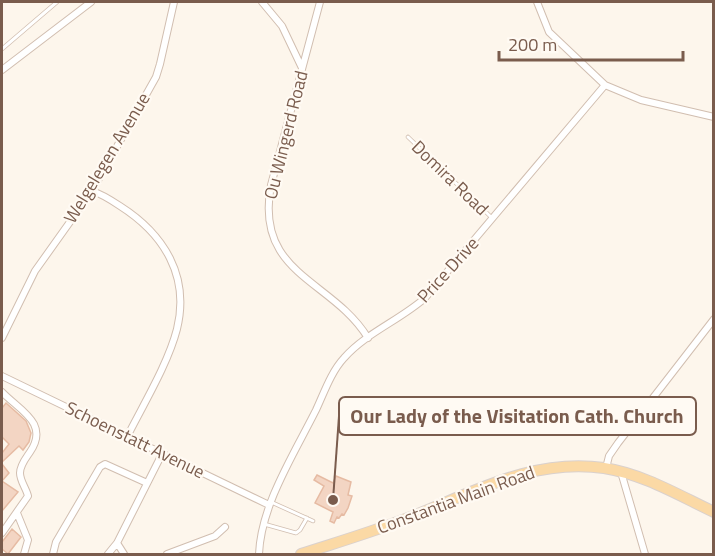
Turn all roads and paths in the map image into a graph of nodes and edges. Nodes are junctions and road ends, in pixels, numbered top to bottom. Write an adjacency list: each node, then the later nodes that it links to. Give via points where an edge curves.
1 (57, 2): 7 (lane)
2 (91, 2): 9 (street)
3 (174, 2): 13 (street, Welgelegen Avenue, via 159,71)
4 (262, 2): 8 (street, via 282,26)
5 (320, 2): 8 (street, Ou Wingerd Road)
6 (537, 2): 10 (street, via 549,32)
7 (2, 49)
8 (302, 69): 17 (street, Ou Wingerd Road, via 271,185 270,227 290,264 351,316)
9 (2, 70)
10 (605, 85): 11 (street, via 641,100); 14 (street, Price Drive)
11 (714, 117)
12 (408, 137): 14 (lane, Domira Road)
13 (92, 191): 16 (street, Welgelegen Avenue, via 35,271); 20 (street, via 135,216 152,231 169,256 178,286 178,320 173,340)
14 (493, 218): 17 (street, Price Drive, via 425,298)
15 (714, 320): 22 (street, via 618,442)
16 (2, 338)
17 (368, 338): 25 (street, Price Drive, via 338,365)
18 (2, 376): 20 (street, Schoenstatt Avenue)
19 (2, 392): 27 (street, via 38,431 36,444 21,467 27,496)
20 (127, 437): 21 (street, Schoenstatt Avenue)
21 (162, 454): 24 (street); 25 (street, Schoenstatt Avenue)
22 (606, 468): 23 (main road, Constantia Main Road); 40 (main road, Constantia Main Road, via 552,467 517,475 391,525)
23 (621, 472): 26 (main road, Constantia Main Road); 41 (street)
24 (147, 483): 33 (street); 35 (street, via 105,464 100,467 56,542)
25 (270, 503): 28 (lane); 30 (street, Price Drive)
26 (714, 512)
27 (17, 513): 32 (street); 34 (street, via 28,540)
28 (307, 518): 29 (lane); 30 (lane, via 296,533)
29 (313, 521)
30 (263, 523): 39 (street, Price Drive)
31 (225, 527): 38 (street, via 206,540)
32 (2, 533)
33 (117, 543): 36 (street); 37 (street)
34 (24, 555)
35 (53, 555)
36 (108, 555)
37 (124, 555)
38 (167, 555)
39 (259, 555)
40 (301, 555)
41 (645, 555)

